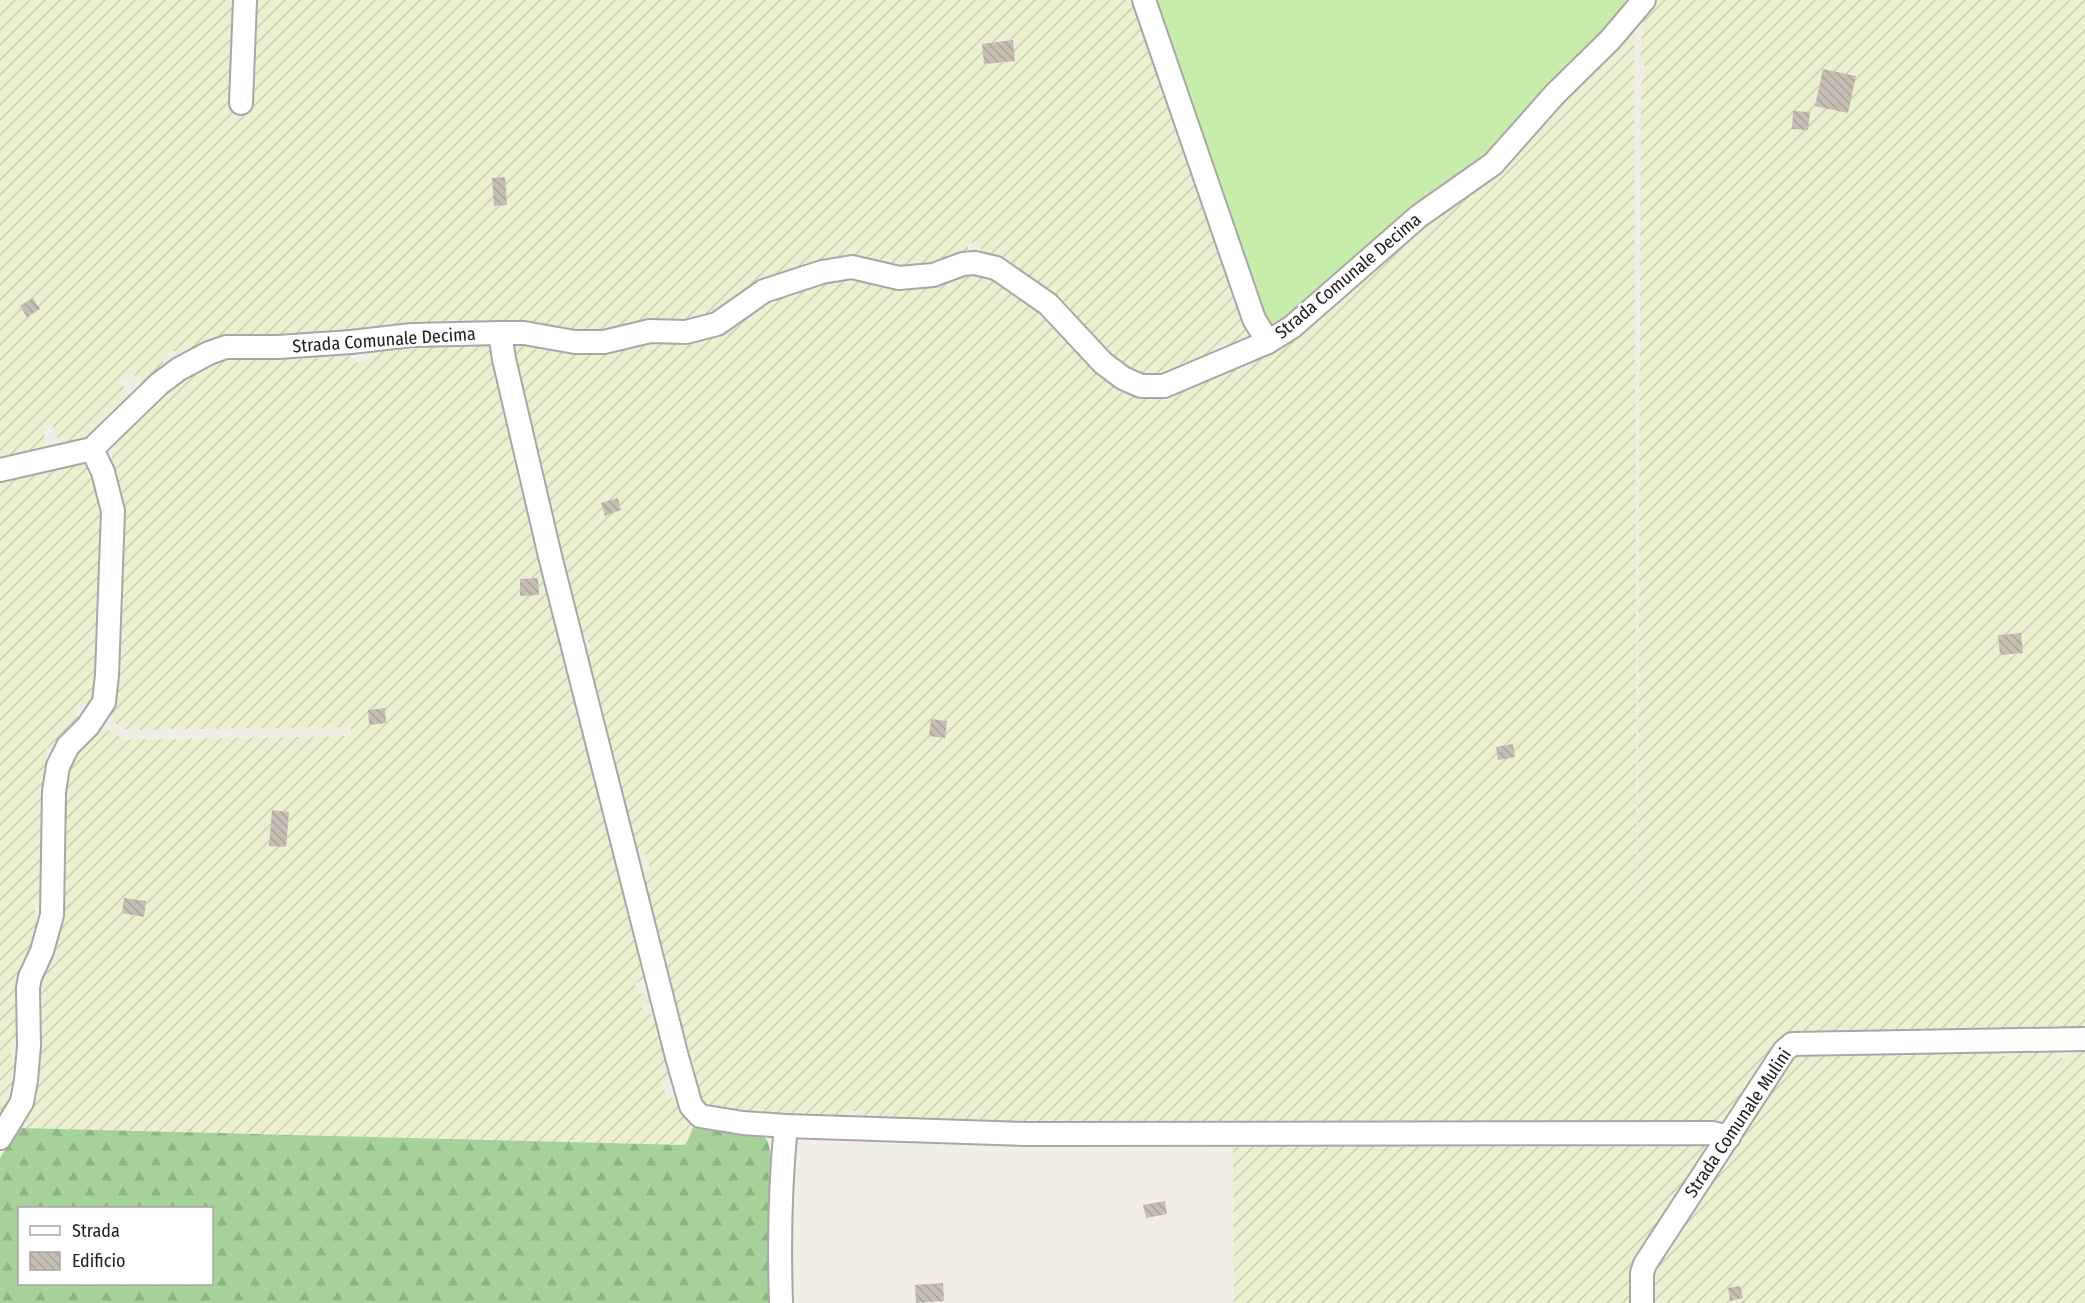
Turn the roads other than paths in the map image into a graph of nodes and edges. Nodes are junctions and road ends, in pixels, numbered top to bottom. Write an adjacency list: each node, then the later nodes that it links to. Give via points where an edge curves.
1 (245, 0): 4 (street)
2 (1144, 0): 6 (street, via 1254,319)
3 (1644, 0): 6 (street, Strada Comunale Decima, via 1493,164 1419,216 1292,327)
4 (241, 103)
5 (500, 333): 6 (street, Strada Comunale Decima, via 604,342 650,331 686,332 717,324 764,291 822,272 852,267 899,278 933,275 975,262 996,268 1048,304 1103,363 1141,386 1164,386); 7 (street, Strada Comunale Decima, via 412,335 278,347 226,346 179,369 159,384); 10 (street, via 550,556 691,1106 700,1116)
6 (1268, 342)
7 (92, 449): 8 (street); 12 (street, via 103,472 113,511 104,702 68,746 58,766 52,915 28,988 27,1080 22,1102)
8 (0, 470)
9 (2085, 1039): 11 (street, Strada Comunale Mulini, via 1792,1044)
10 (786, 1126): 11 (street, via 1026,1134 1712,1132); 13 (street, via 782,1160)
11 (1729, 1137): 14 (street, Strada Comunale Mulini, via 1645,1264)
12 (0, 1138)
13 (781, 1303)
14 (1642, 1303)

